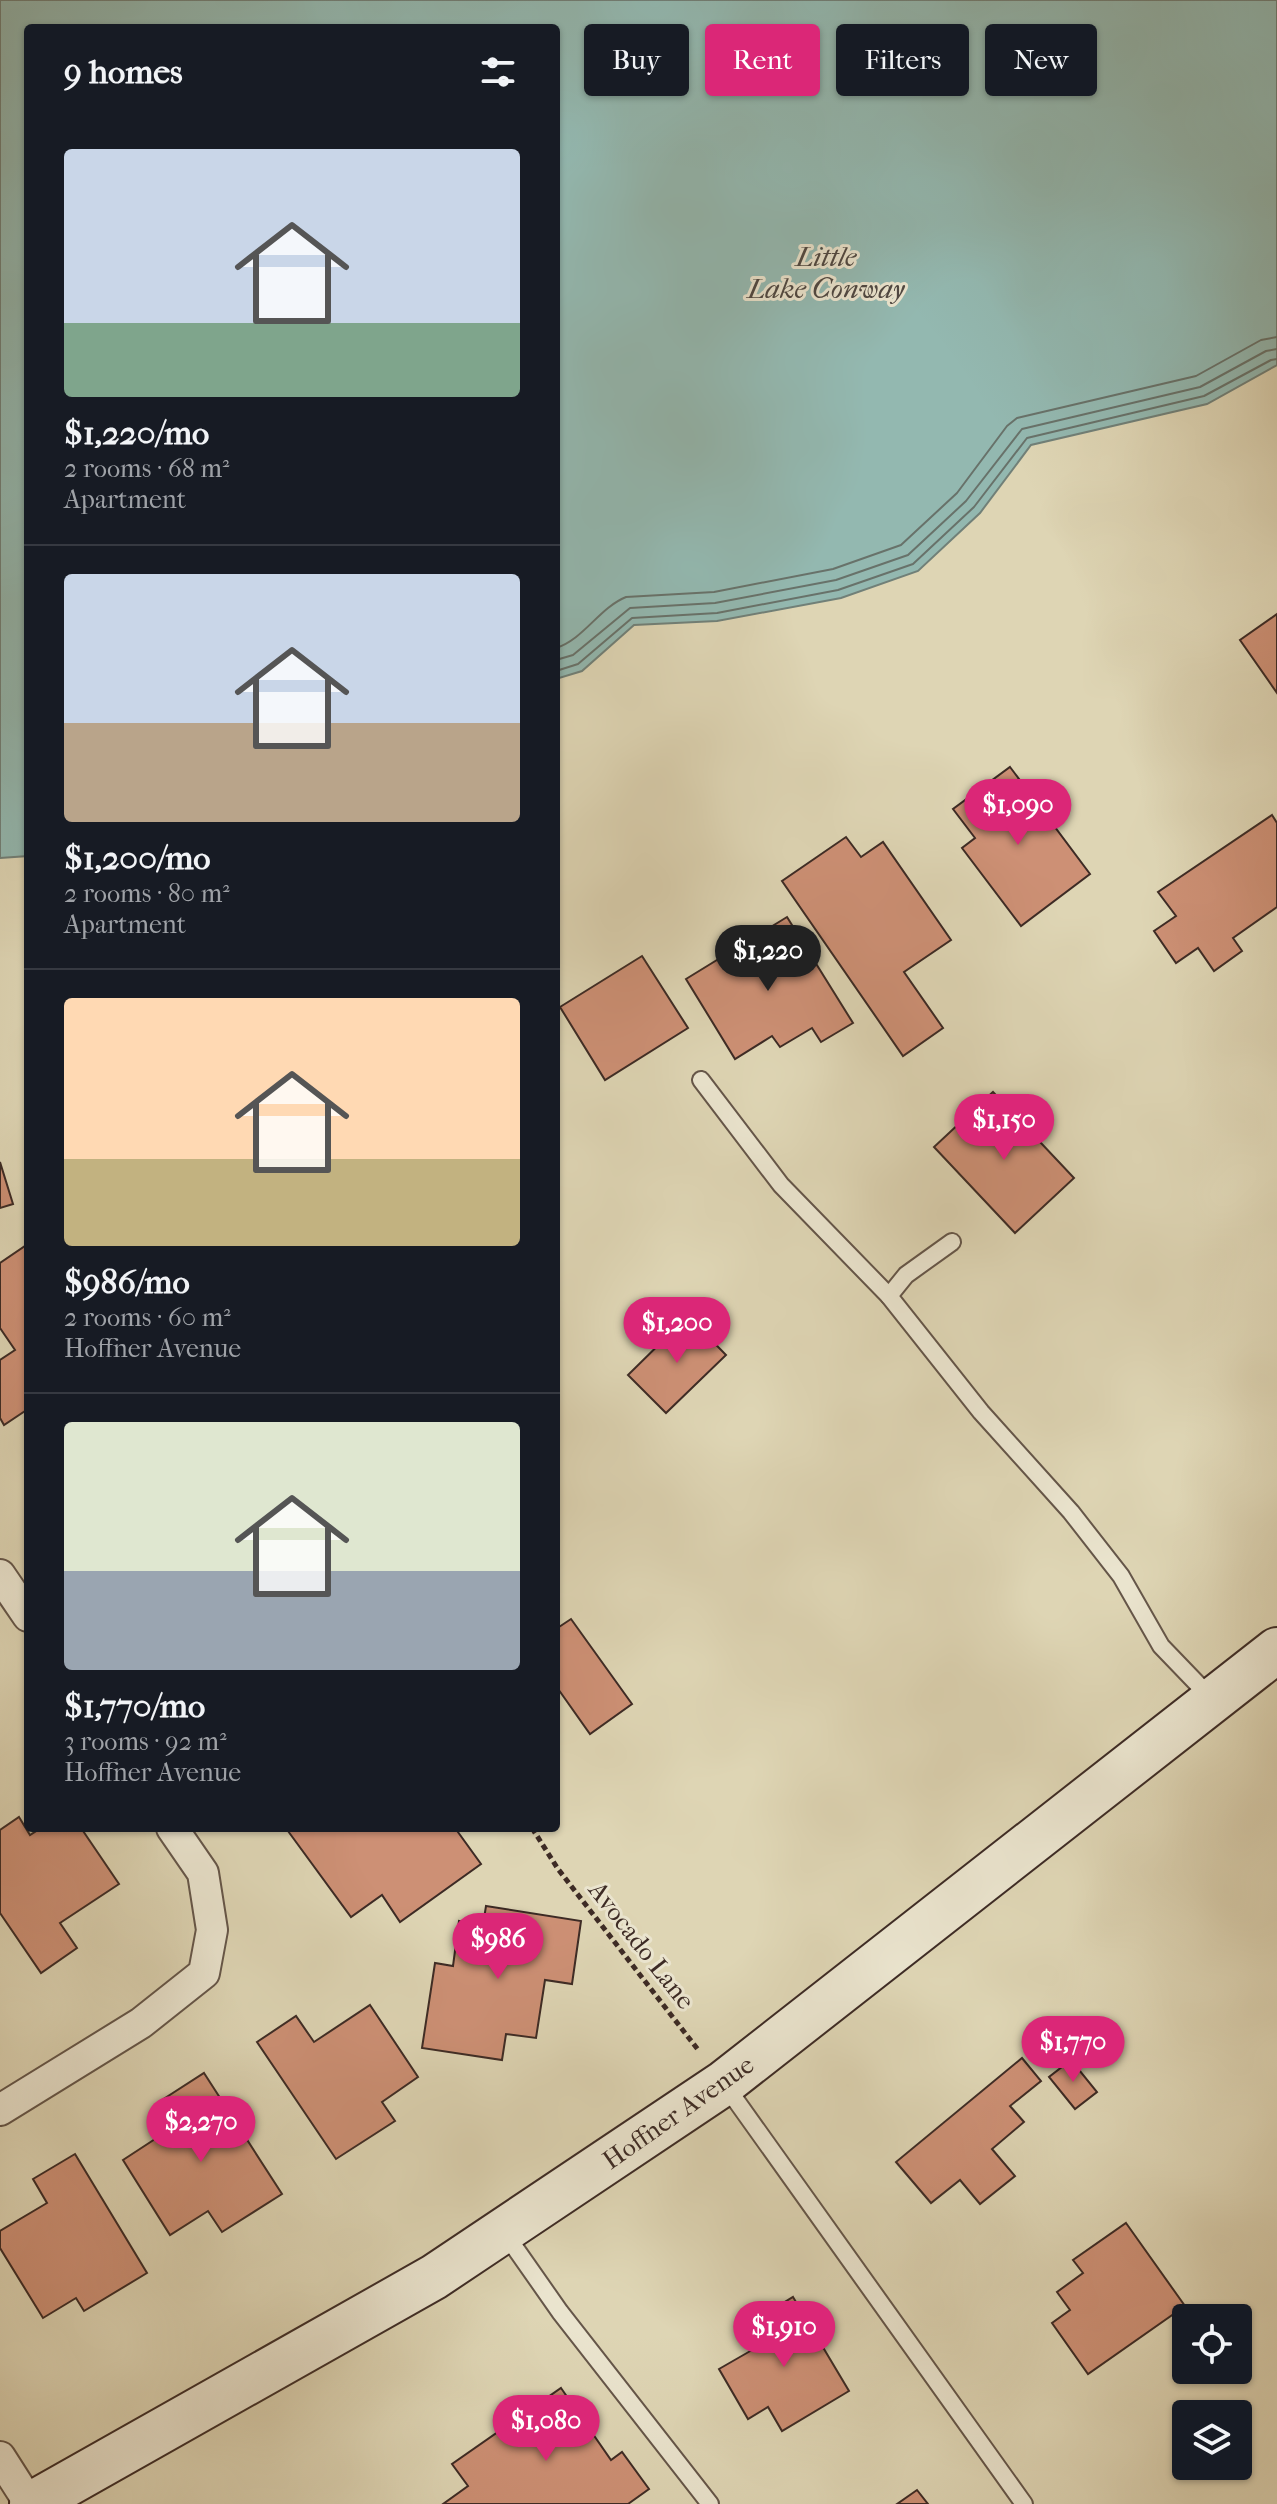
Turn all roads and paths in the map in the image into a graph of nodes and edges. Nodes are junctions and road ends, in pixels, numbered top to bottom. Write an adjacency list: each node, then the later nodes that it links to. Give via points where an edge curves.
1 (701, 1080): 3 (lane, via 781,1185)
2 (952, 1242): 3 (lane, via 906,1275)
3 (889, 1296): 7 (lane, via 981,1412 1071,1512 1121,1576 1161,1646)
4 (0, 1575): 5 (street)
5 (24, 1610)
6 (1277, 1650): 7 (main road, Hoffner Avenue)
7 (1213, 1700): 10 (main road, Hoffner Avenue)
8 (175, 1832): 11 (street, via 203,1873 212,1930 204,1973 141,2023)
9 (535, 1832): 10 (path, Avocado Lane)
10 (724, 2083): 12 (main road, Hoffner Avenue); 16 (lane)
11 (0, 2110)
12 (503, 2231): 14 (main road, Hoffner Avenue, via 434,2277); 15 (lane)
13 (0, 2457): 14 (street)
14 (31, 2504)
15 (710, 2504)
16 (1024, 2504)

